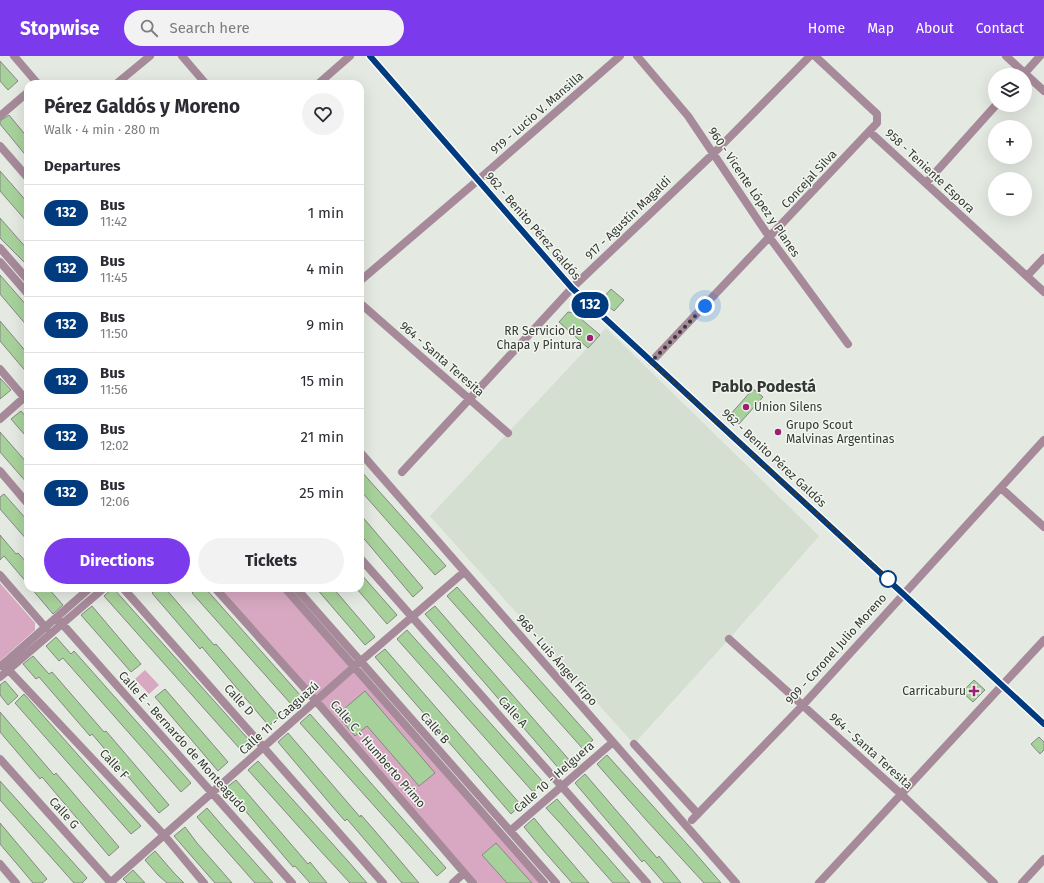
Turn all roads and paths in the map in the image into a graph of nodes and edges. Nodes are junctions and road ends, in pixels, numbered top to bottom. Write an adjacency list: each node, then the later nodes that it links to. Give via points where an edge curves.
1 (14, 56): 14 (street)
2 (150, 56): 15 (street)
3 (182, 56): 16 (street)
4 (350, 56): 17 (street)
5 (370, 56): 27 (main road, 962 - Benito Pérez Galdós)
6 (620, 56): 27 (street, 919 - Lucio V. Mansilla)
7 (637, 56): 25 (street, 960 - Vicente López y Planes, via 676,101)
8 (810, 56): 25 (street, 917 - Agustín Magaldi)
9 (814, 56): 23 (street, Concejal Silva, via 877,114 877,123)
10 (1006, 56): 12 (street)
11 (1040, 56): 13 (street)
12 (1018, 68)
13 (1029, 68)
14 (35, 80)
15 (121, 80)
16 (203, 80)
17 (323, 80)
18 (1032, 81): 19 (street)
19 (1044, 91)
20 (24, 95): 22 (street)
21 (990, 112): 28 (street)
22 (0, 116)
23 (870, 132): 28 (street, 958 - Teniente Espora); 29 (street, Concejal Silva)
24 (0, 146): 26 (street)
25 (713, 154): 29 (street, 960 - Vicente López y Planes); 36 (street, 917 - Agustín Magaldi)
26 (24, 173)
27 (477, 181): 35 (street, 919 - Lucio V. Mansilla); 36 (main road, 962 - Benito Pérez Galdós)
28 (926, 183): 34 (street, 958 - Teniente Espora)
29 (770, 238): 40 (street, 960 - Vicente López y Planes); 41 (street, Concejal Silva)
30 (0, 248): 33 (street)
31 (1044, 258): 34 (street)
32 (0, 262): 37 (street)
33 (24, 275)
34 (1027, 276): 38 (street, 958 - Teniente Espora)
35 (364, 278)
36 (572, 288): 41 (main road, 962 - Benito Pérez Galdós); 44 (street, 917 - Agustín Magaldi)
37 (24, 289)
38 (1044, 292)
39 (364, 307): 44 (street, 964 - Santa Teresita)
40 (848, 344)
41 (651, 362): 64 (main road, 962 - Benito Pérez Galdós)
42 (0, 369): 43 (street)
43 (24, 395)
44 (469, 399): 47 (street, 964 - Santa Teresita); 51 (street, 917 - Agustín Magaldi)
45 (24, 400): 46 (street)
46 (0, 419)
47 (508, 434)
48 (1044, 440): 52 (street, 909 - Coronel Julio Moreno)
49 (364, 457): 56 (street, 968 - Luis Ángel Firpo)
50 (0, 471): 53 (street)
51 (402, 472)
52 (1001, 488): 54 (street); 64 (street, 909 - Coronel Julio Moreno)
53 (24, 499)
54 (1044, 527)
55 (364, 563): 65 (street, Calle A)
56 (464, 572): 65 (street, Calle 11 - Caaguazú); 77 (street, 968 - Luis Ángel Firpo)
57 (0, 575): 67 (street)
58 (86, 592): 66 (street)
59 (99, 592): 66 (street)
60 (127, 592): 79 (street, Calle D)
61 (219, 592): 74 (street, Calle C - Humberto Primo)
62 (289, 592): 70 (street, Calle B)
63 (299, 592): 70 (street, Calle B)
64 (903, 593): 73 (main road, 962 - Benito Pérez Galdós); 75 (street, 909 - Coronel Julio Moreno)
65 (412, 617): 70 (street, Calle 11 - Caaguazú); 81 (street, Calle A)
66 (60, 621): 67 (street); 71 (street); 82 (street, Calle E - Bernardo de Monteagudo)
67 (46, 628): 71 (street)
68 (729, 639): 75 (street, 964 - Santa Teresita)
69 (1044, 640): 73 (street)
70 (357, 664): 74 (street, Calle 11 - Caaguazú); 84 (street, Calle B); 96 (street, Calle B)
71 (4, 667): 72 (street); 85 (street, Calle F)
72 (0, 677)
73 (1003, 686): 76 (main road, 962 - Benito Pérez Galdós); 83 (street)
74 (316, 700): 79 (street, Calle 11 - Caaguazú); 88 (street, Calle C - Humberto Primo)
75 (803, 705): 78 (street, 909 - Coronel Julio Moreno, via 695,817); 83 (street, 964 - Santa Teresita)
76 (1044, 724)
77 (613, 742): 81 (street, Calle 10 - Helguera); 99 (street, 968 - Luis Ángel Firpo)
78 (634, 744)
79 (265, 747): 82 (street, Calle 11 - Caaguazú); 93 (street, Calle D)
80 (0, 758): 90 (street, Calle G)
81 (562, 785): 84 (street, Calle 10 - Helguera); 98 (street, Calle A)
82 (212, 792): 85 (street, Calle 11 - Caaguazú); 92 (street, Calle E - Bernardo de Monteagudo)
83 (901, 794): 100 (street); 101 (street, 964 - Santa Teresita)
84 (510, 831): 97 (street, Calle B)
85 (164, 835): 90 (street, Calle 11 - Caaguazú); 91 (street, Calle F)
86 (1044, 859): 102 (street)
87 (0, 864): 89 (street)
88 (464, 873): 94 (street); 95 (street, Calle C - Humberto Primo)
89 (16, 883)
90 (110, 883)
91 (204, 883)
92 (292, 883)
93 (383, 883)
94 (453, 883)
95 (473, 883)
96 (544, 883)
97 (556, 883)
98 (648, 883)
99 (736, 883)
100 (819, 883)
101 (994, 883)
102 (1022, 883)

